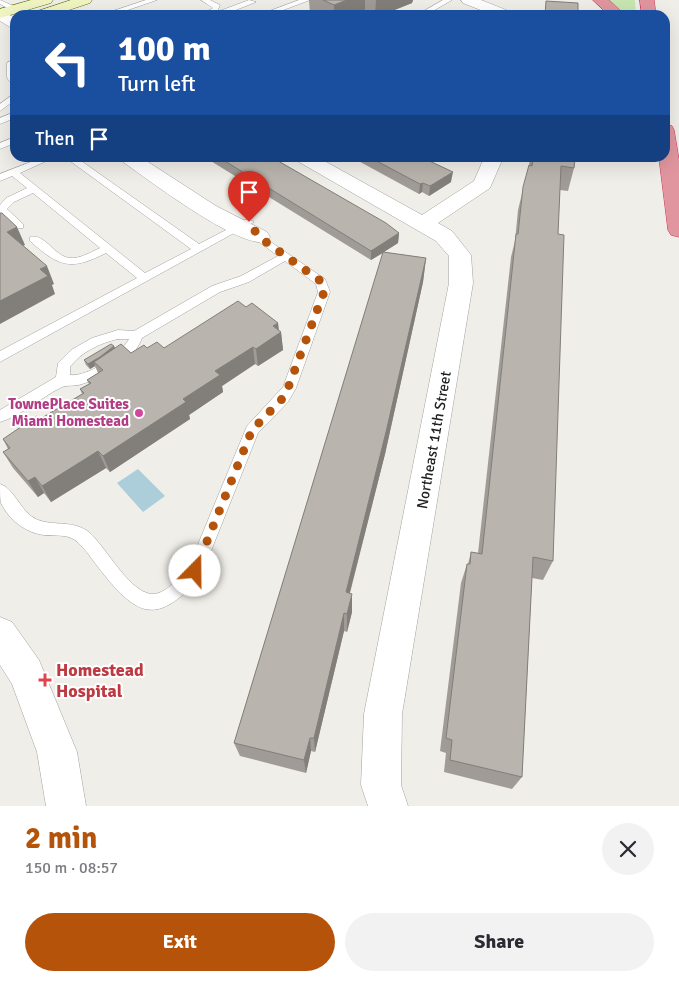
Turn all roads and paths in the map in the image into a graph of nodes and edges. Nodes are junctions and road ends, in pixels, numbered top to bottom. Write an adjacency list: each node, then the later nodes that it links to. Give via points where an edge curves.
1 (0, 0): 21 (lane)
2 (46, 0): 11 (main road)
3 (85, 0): 12 (main road)
4 (153, 0): 13 (lane)
5 (205, 0): 14 (lane, via 217,6)
6 (306, 0): 17 (lane)
7 (448, 0): 18 (lane)
8 (468, 0): 19 (street)
9 (600, 0): 20 (highway)
10 (250, 1): 15 (lane); 16 (lane)
11 (31, 10)
12 (55, 10)
13 (121, 10)
14 (215, 10)
15 (228, 10)
16 (270, 10)
17 (283, 10)
18 (430, 10)
19 (493, 10)
20 (612, 10)
21 (10, 15)
22 (10, 100): 23 (lane)
23 (0, 108)
24 (38, 162): 31 (lane)
25 (77, 162): 40 (lane)
26 (137, 162): 36 (street)
27 (167, 162): 36 (street, via 236,205)
28 (313, 162): 34 (street, Northeast 11th Street)
29 (491, 162): 34 (street, via 483,184)
30 (669, 162): 37 (highway)
31 (13, 172): 32 (lane); 33 (lane)
32 (0, 178)
33 (34, 189): 35 (lane, via 10,200 2,208); 39 (lane)
34 (424, 222): 50 (street, Northeast 11th Street, via 456,248 461,264 461,283 384,714 382,785)
35 (19, 226)
36 (248, 229): 40 (lane); 41 (lane)
37 (679, 230)
38 (34, 239): 39 (lane, via 54,257 68,263 78,262)
39 (108, 248): 42 (lane)
40 (198, 249): 42 (lane)
41 (286, 256): 43 (lane, via 245,279 216,289); 47 (lane, via 322,282 324,292 288,388 283,398 252,430 195,571 180,590 166,601 149,602 134,598 82,535 69,529 33,526)
42 (144, 278): 44 (lane)
43 (136, 336): 45 (lane, via 136,343 129,351 85,378 76,381); 45 (lane, via 126,332 114,334 75,355 63,366)
44 (0, 357)
45 (64, 379): 46 (lane)
46 (0, 417)
47 (0, 490)
48 (2, 641): 49 (street, via 26,673 57,752)
49 (66, 806)
50 (388, 806)

